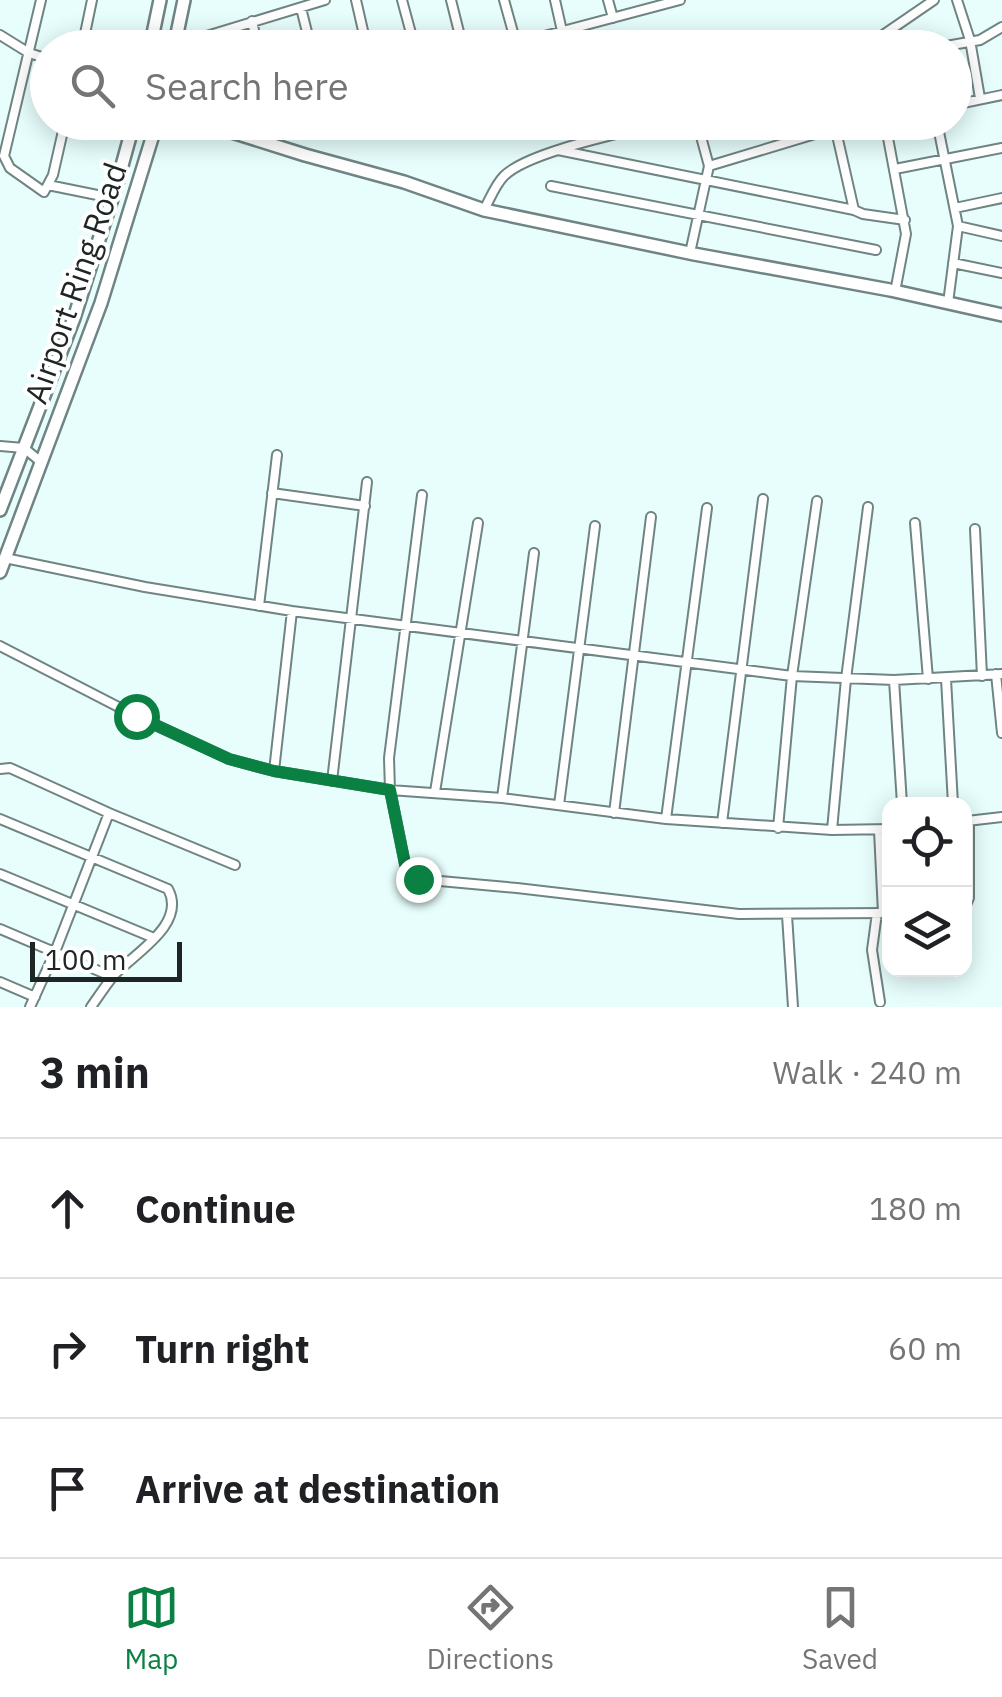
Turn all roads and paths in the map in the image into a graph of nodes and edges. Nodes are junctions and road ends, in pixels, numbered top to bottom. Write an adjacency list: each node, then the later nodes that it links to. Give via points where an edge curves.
1 (42, 0): 20 (street)
2 (92, 0): 21 (street)
3 (160, 0): 22 (main road)
4 (184, 0): 23 (main road)
5 (325, 0): 16 (street)
6 (356, 0): 27 (street)
7 (402, 0): 28 (street)
8 (451, 0): 29 (street)
9 (504, 0): 30 (street)
10 (555, 0): 31 (street)
11 (608, 0): 17 (street)
12 (680, 0): 15 (street)
13 (934, 0): 33 (street)
14 (957, 0): 34 (street)
15 (662, 2): 17 (street)
16 (300, 8): 18 (street); 26 (street)
17 (613, 18): 32 (street)
18 (252, 22): 24 (street); 25 (street)
19 (1002, 27): 36 (street)
20 (35, 30)
21 (86, 30)
22 (154, 30)
23 (178, 30)
24 (226, 30)
25 (254, 30)
26 (306, 30)
27 (362, 30)
28 (410, 30)
29 (458, 30)
30 (512, 30)
31 (562, 30)
32 (566, 30)
33 (890, 30)
34 (967, 30)
35 (0, 35): 39 (street)
36 (972, 40)
37 (30, 49): 39 (street)
38 (972, 52): 41 (street)
39 (29, 53): 59 (street, via 4,156 44,192)
40 (1002, 94): 41 (street)
41 (980, 98): 42 (street)
42 (972, 100)
43 (60, 140): 59 (street)
44 (129, 140): 61 (main road, Airport Ring Road)
45 (151, 140): 80 (main road, Airport Ring Road, via 101,303)
46 (262, 140): 64 (main road)
47 (597, 140): 54 (street)
48 (702, 140): 56 (street)
49 (789, 140): 56 (street)
50 (838, 140): 65 (street)
51 (889, 140): 57 (street)
52 (940, 140): 55 (street)
53 (1002, 148): 55 (street)
54 (558, 150): 58 (street); 64 (street, via 504,176)
55 (944, 159): 57 (street); 63 (street)
56 (709, 166): 58 (street)
57 (895, 170): 67 (street)
58 (707, 179): 65 (street); 66 (street)
59 (48, 184): 61 (street)
60 (550, 186): 66 (street)
61 (112, 198): 78 (main road, Airport Ring Road)
62 (1002, 198): 63 (street)
63 (956, 208): 68 (street)
64 (484, 210): 71 (main road)
65 (854, 210): 67 (street)
66 (699, 214): 70 (street); 71 (street)
67 (905, 220): 74 (street)
68 (958, 226): 69 (street); 72 (street)
69 (1002, 236)
70 (876, 250)
71 (690, 253): 74 (main road)
72 (954, 263): 73 (street); 75 (street)
73 (1002, 273)
74 (895, 292): 75 (main road)
75 (948, 303): 76 (main road)
76 (1002, 315)
77 (0, 446): 78 (street)
78 (24, 448): 80 (street); 89 (main road, Airport Ring Road)
79 (277, 456): 82 (street)
80 (42, 462): 96 (main road, Airport Ring Road)
81 (368, 482): 86 (street)
82 (272, 494): 86 (street); 98 (street)
83 (422, 495): 101 (street)
84 (763, 499): 108 (street)
85 (816, 501): 110 (street)
86 (365, 506): 100 (street)
87 (707, 508): 107 (street)
88 (868, 508): 112 (street)
89 (0, 510)
90 (651, 517): 106 (street)
91 (478, 523): 102 (street)
92 (914, 523): 113 (street)
93 (595, 526): 105 (street)
94 (975, 529): 111 (street)
95 (534, 553): 103 (street)
96 (5, 558): 97 (main road, Airport Ring Road); 98 (street)
97 (0, 572)
98 (259, 606): 99 (street)
99 (292, 611): 100 (street); 118 (street)
100 (352, 620): 101 (street); 119 (street)
101 (405, 626): 102 (street); 120 (street)
102 (462, 634): 103 (street); 121 (street)
103 (522, 642): 105 (street); 124 (street)
104 (0, 646): 118 (street, via 229,759)
105 (578, 650): 106 (street); 125 (street)
106 (634, 656): 107 (street); 127 (street)
107 (687, 663): 108 (street); 130 (street)
108 (742, 668): 110 (street); 132 (street)
109 (999, 674): 111 (street); 116 (street)
110 (792, 676): 112 (street); 133 (street)
111 (982, 676): 114 (street)
112 (846, 679): 115 (street); 134 (street)
113 (928, 679): 114 (street); 115 (street)
114 (946, 679): 123 (street)
115 (894, 680): 122 (street)
116 (1002, 734)
117 (0, 769): 126 (street)
118 (274, 771): 119 (street)
119 (332, 781): 120 (street)
120 (390, 790): 121 (street); 143 (street, via 405,864 418,879)
121 (435, 792): 124 (street)
122 (902, 797)
123 (953, 797)
124 (502, 798): 125 (street)
125 (559, 805): 127 (street)
126 (109, 813): 137 (street); 138 (street)
127 (614, 813): 130 (street)
128 (1002, 817): 131 (street)
129 (0, 819): 137 (street)
130 (666, 819): 132 (street)
131 (972, 820)
132 (722, 823): 133 (street)
133 (778, 828): 134 (street)
134 (832, 830): 135 (street)
135 (879, 830): 136 (street); 140 (street)
136 (882, 830)
137 (93, 858): 141 (street); 146 (street, via 168,889 172,911)
138 (235, 865)
139 (0, 874): 141 (street)
140 (882, 892)
141 (73, 906): 146 (street); 147 (street)
142 (882, 913): 143 (street)
143 (787, 915): 154 (street)
144 (882, 916): 151 (street, via 872,950)
145 (0, 929): 147 (street)
146 (154, 938): 148 (street)
147 (55, 952): 148 (street); 150 (street)
148 (113, 977): 153 (street)
149 (0, 982): 150 (street)
150 (34, 998): 152 (street)
151 (880, 1002)
152 (30, 1007)
153 (90, 1007)
154 (793, 1007)

